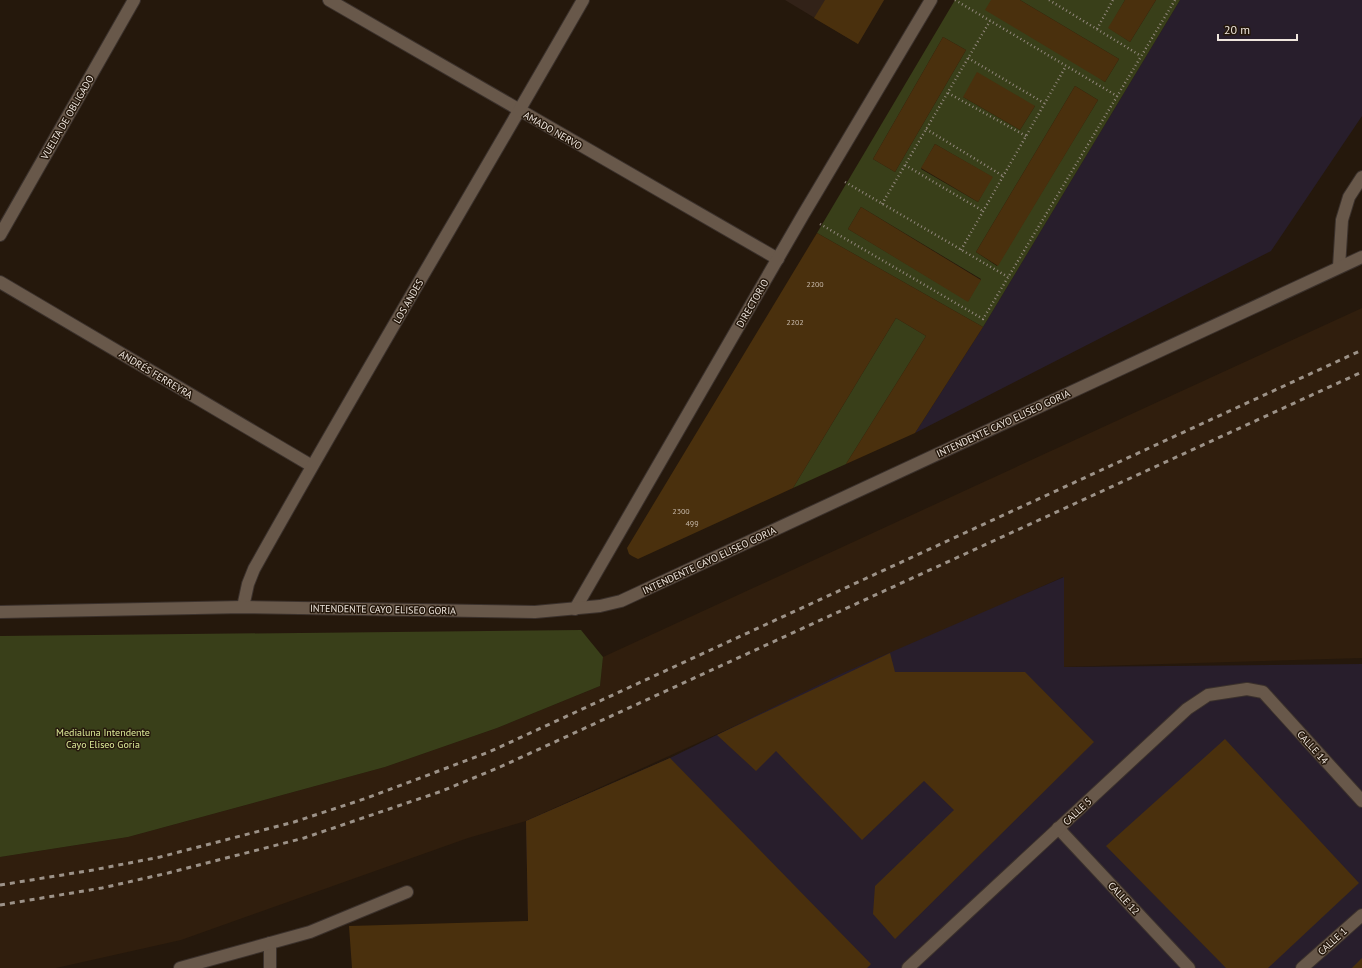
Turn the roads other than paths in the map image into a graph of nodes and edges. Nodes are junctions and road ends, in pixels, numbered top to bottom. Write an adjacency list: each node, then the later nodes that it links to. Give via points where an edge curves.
1 (134, 0): 7 (street, VUELTA DE OBLIGADO)
2 (329, 0): 5 (street, AMADO NERVO)
3 (582, 0): 5 (street, LOS ANDES)
4 (931, 0): 9 (street, DIRECTORIO)
5 (519, 111): 9 (street, AMADO NERVO); 12 (street, LOS ANDES)
6 (1362, 176): 10 (street, via 1349,197 1342,220)
7 (0, 235)
8 (1362, 257): 10 (street, INTENDENTE CAYO ELISEO GORIA)
9 (778, 259): 14 (street, DIRECTORIO)
10 (1339, 267): 14 (street, INTENDENTE CAYO ELISEO GORIA, via 621,601)
11 (0, 282): 12 (street, ANDRÉS FERREYRA)
12 (312, 466): 13 (street, LOS ANDES, via 254,569)
13 (243, 607): 14 (street, INTENDENTE CAYO ELISEO GORIA, via 535,612); 15 (street, INTENDENTE CAYO ELISEO GORIA)
14 (576, 609)
15 (0, 612)
16 (1263, 692): 17 (street, CALLE 14); 18 (street, CALLE 5, via 1247,689 1208,695 1192,705)
17 (1362, 801)
18 (1058, 828): 24 (street, CALLE 5); 25 (street, CALLE 12)
19 (407, 892): 21 (street, via 310,932)
20 (1362, 914): 26 (street, CALLE 1)
21 (270, 944): 22 (street); 23 (street)
22 (186, 967)
23 (270, 968)
24 (908, 968)
25 (1189, 968)
26 (1302, 968)

